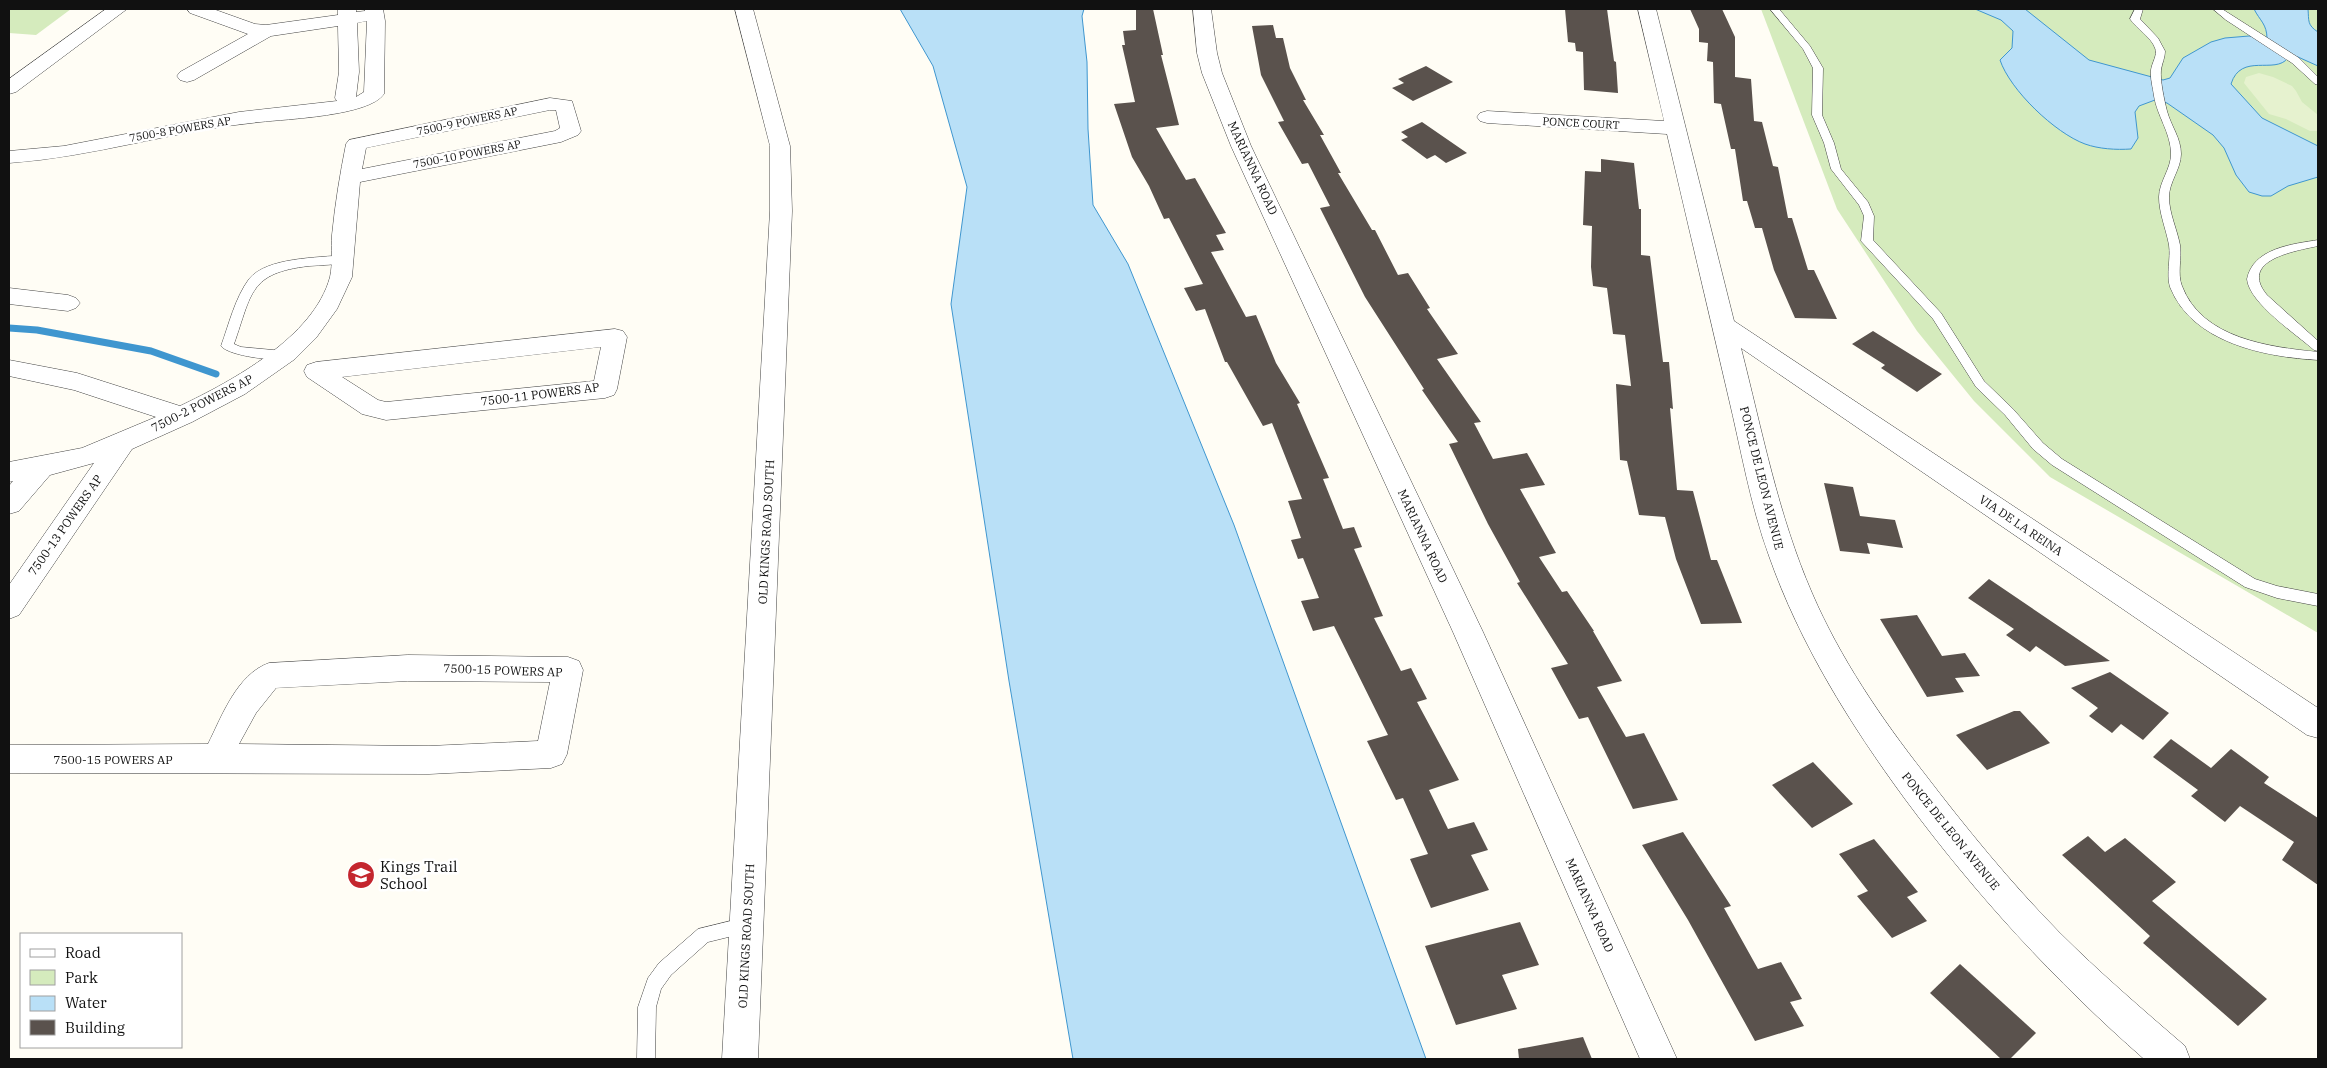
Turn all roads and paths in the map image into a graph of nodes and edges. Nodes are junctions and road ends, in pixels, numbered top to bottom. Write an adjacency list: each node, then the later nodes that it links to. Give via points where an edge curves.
1 (92, 9): 13 (street)
2 (118, 9): 16 (street)
3 (196, 9): 12 (street)
4 (744, 9): 45 (street, OLD KINGS ROAD SOUTH, via 780,146 781,211)
5 (1202, 9): 48 (street, MARIANNA ROAD, via 1212,73 1241,146 1472,641)
6 (1646, 9): 20 (street, PONCE DE LEON AVENUE)
7 (1774, 9): 40 (lane, via 1807,48 1818,68 1817,116 1836,169 1864,204 1869,216 1867,240 1937,316 1980,384 2057,462 2250,583)
8 (2139, 9): 31 (lane, via 2135,19 2160,50 2156,71 2162,114 2175,136 2174,170 2164,199 2176,250 2173,272 2176,287 2198,316 2238,341 2263,349)
9 (2217, 9): 15 (lane, via 2294,58)
10 (374, 12): 11 (street); 17 (street, via 374,94)
11 (348, 14): 12 (street); 17 (street, via 349,72 345,98)
12 (266, 31): 14 (street)
13 (9, 74)
14 (187, 76)
15 (2318, 82)
16 (9, 88)
17 (352, 103): 22 (street, 7500-8 POWERS AP, via 334,108 240,118 64,152)
18 (1487, 117): 20 (street, PONCE COURT)
19 (569, 119): 21 (street, 7500-9 POWERS AP, via 565,106 550,104); 23 (street, 7500-10 POWERS AP, via 571,131 561,136)
20 (1674, 128): 28 (street, PONCE DE LEON AVENUE)
21 (356, 144): 23 (street, 7500-2 POWERS AP)
22 (9, 157)
23 (350, 178): 25 (street, 7500-2 POWERS AP)
24 (2318, 242): 29 (lane, via 2273,254 2261,262 2252,282 2260,296)
25 (344, 259): 30 (street, 7500-2 POWERS AP, via 333,295 307,332); 30 (lane, via 278,268 257,277 242,303 227,346 240,351)
26 (9, 296): 27 (street)
27 (68, 303)
28 (1724, 325): 42 (street, VIA DE LA REINA); 49 (street, PONCE DE LEON AVENUE, via 1782,558 1848,692 1888,753 1961,847 2030,926 2118,1012)
29 (2318, 347)
30 (284, 355): 34 (street, 7500-2 POWERS AP)
31 (2318, 356)
32 (9, 368): 35 (street, via 77,382)
33 (316, 371): 33 (street, 7500-11 POWERS AP, via 430,358 615,337 605,388 386,411 371,408); 34 (street, 7500-11 POWERS AP, via 284,369)
34 (260, 373): 35 (street, 7500-2 POWERS AP)
35 (183, 416): 36 (street, 7500-2 POWERS AP)
36 (122, 443): 37 (street, 7500-2 POWERS AP); 41 (street, 7500-13 POWERS AP)
37 (41, 468): 38 (street, 7500-2 POWERS AP); 39 (street)
38 (9, 472)
39 (9, 504)
40 (2318, 600)
41 (9, 607)
42 (2318, 725)
43 (217, 758): 43 (street, 7500-15 POWERS AP, via 429,760 552,754 568,670 408,668 269,676 253,690 244,704); 44 (street, 7500-15 POWERS AP)
44 (9, 760)
45 (747, 925): 46 (lane, via 704,934 654,984 647,1007); 47 (street, OLD KINGS ROAD SOUTH)
46 (646, 1059)
47 (740, 1059)
48 (1659, 1059)
49 (2172, 1059)

